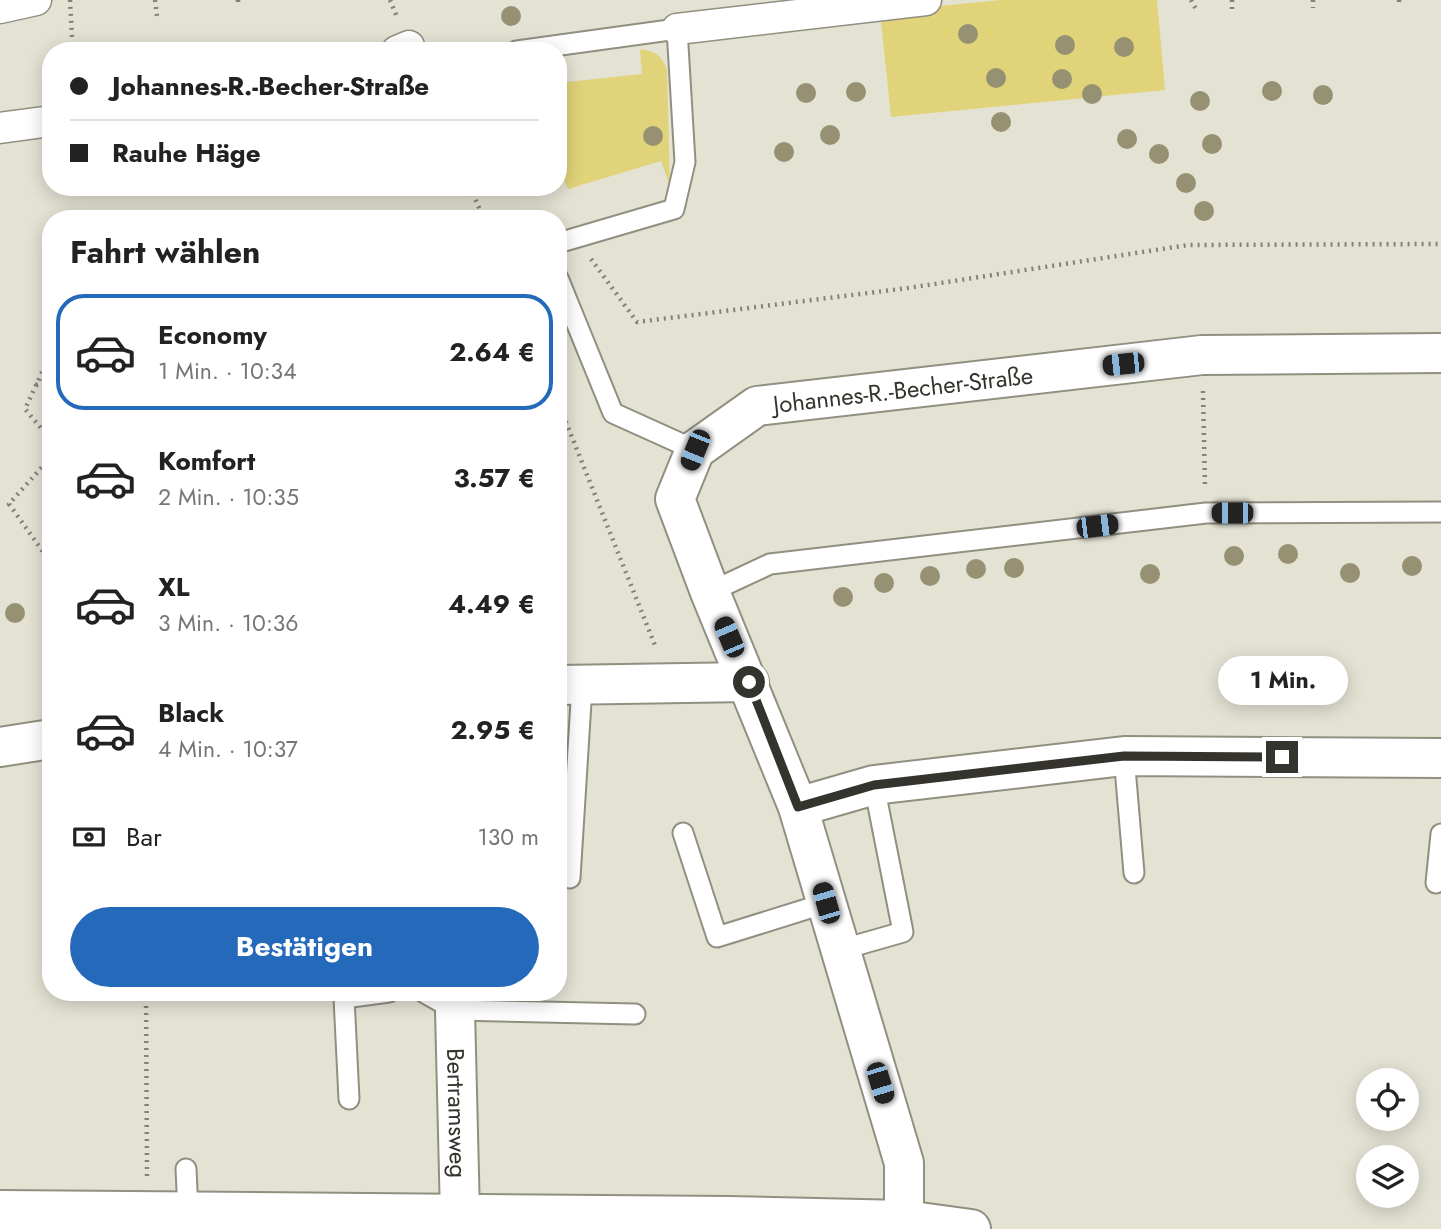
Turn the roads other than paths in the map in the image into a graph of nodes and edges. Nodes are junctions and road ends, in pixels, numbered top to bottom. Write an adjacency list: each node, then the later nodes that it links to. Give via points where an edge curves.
1 (36, 0): 3 (street)
2 (926, 0): 4 (street)
3 (0, 8)
4 (677, 29): 5 (lane); 8 (lane, via 685,162 674,209)
5 (567, 44)
6 (42, 122): 7 (street)
7 (0, 128)
8 (567, 241)
9 (567, 300): 11 (lane, via 612,413)
10 (1441, 353): 11 (street, Johannes-R.-Becher-Straße, via 1202,355 757,407)
11 (695, 450): 13 (street, via 675,499)
12 (1441, 512): 13 (lane, via 1206,513 770,564)
13 (710, 592): 14 (street)
14 (749, 682): 15 (street); 21 (street)
15 (570, 686): 25 (lane)
16 (42, 740): 17 (street)
17 (0, 747)
18 (1124, 756): 19 (street); 20 (street); 24 (lane)
19 (1441, 758)
20 (874, 785): 21 (street); 28 (lane, via 903,932)
21 (798, 807): 27 (street)
22 (683, 833): 27 (lane, via 717,937)
23 (1441, 834): 26 (lane)
24 (1134, 873)
25 (570, 878)
26 (1436, 883)
27 (826, 903): 28 (street)
28 (840, 950): 37 (street, via 904,1163)
29 (344, 1001): 32 (lane)
30 (439, 1001): 31 (lane); 36 (street, Bertramsweg)
31 (635, 1014)
32 (349, 1099)
33 (186, 1169): 35 (lane)
34 (0, 1210): 35 (street)
35 (188, 1212): 36 (street)
36 (460, 1215): 37 (street)
37 (904, 1224): 38 (street)
38 (971, 1229)

